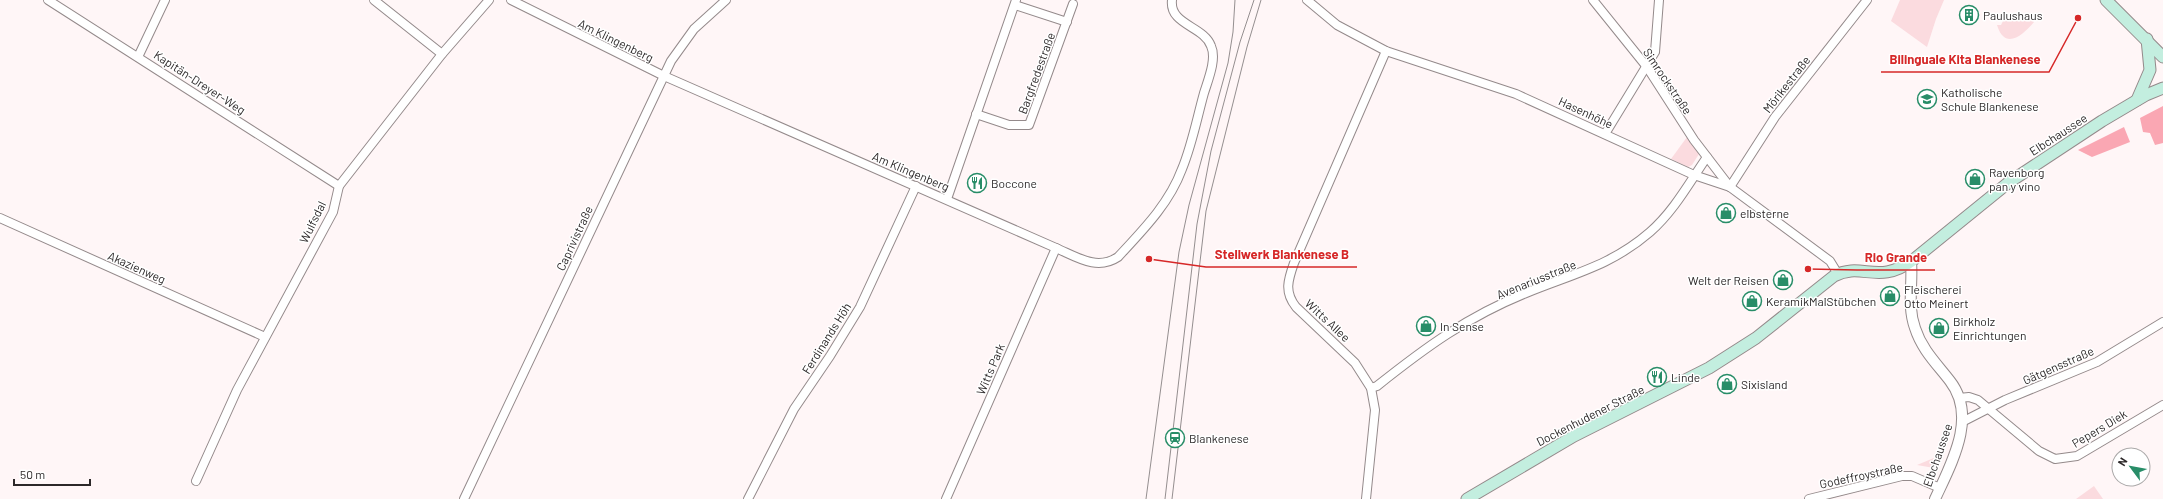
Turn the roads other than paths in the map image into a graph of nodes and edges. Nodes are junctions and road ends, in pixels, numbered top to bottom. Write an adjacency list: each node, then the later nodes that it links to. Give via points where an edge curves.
1 (48, 0): 19 (street, Kapitän-Dreyer-Weg)
2 (165, 0): 19 (street)
3 (374, 0): 18 (street)
4 (489, 0): 18 (street, Wulfsdal)
5 (511, 0): 22 (street, Am Klingenberg)
6 (726, 0): 22 (street, Caprivistraße, via 694,29 677,51)
7 (1172, 0): 34 (street, Am Klingenberg, via 1176,16 1205,36 1213,49 1209,76 1180,176 1157,213 1111,262 1095,264)
8 (1593, 0): 21 (street, Simrockstraße)
9 (1659, 0): 21 (street, via 1655,52)
10 (1867, 0): 31 (street, Mörikestraße, via 1775,117)
11 (2106, 0): 16 (main road)
12 (1015, 2): 15 (street, Bargfredestraße); 25 (street, Bargfredestraße)
13 (1312, 2): 17 (street, Hasenhöhe, via 1337,25)
14 (1073, 4): 15 (street, Bargfredestraße)
15 (1067, 22): 25 (street, Bargfredestraße, via 1029,125 1009,125)
16 (2147, 39): 20 (main road); 24 (main road, via 2150,70)
17 (1386, 52): 26 (street, Hasenhöhe, via 1516,94); 39 (street, Witts Allee, via 1294,263 1287,287 1289,298 1296,307 1355,363)
18 (442, 54): 29 (street, Wulfsdal)
19 (138, 57): 29 (street, Kapitän-Dreyer-Weg)
20 (2163, 57)
21 (1647, 67): 26 (street); 27 (street, Simrockstraße, via 1669,104)
22 (664, 76): 30 (street, Am Klingenberg); 46 (street, Caprivistraße)
23 (2163, 88): 24 (main road, Elbchaussee)
24 (2137, 100): 35 (main road, Elbchaussee, via 2008,183)
25 (976, 114): 32 (street, Bargfredestraße)
26 (1605, 134): 28 (street, Hasenhöhe)
27 (1707, 157): 28 (street); 31 (street, Simrockstraße)
28 (1694, 175): 31 (street, Hasenhöhe); 39 (street, Avenariusstraße, via 1669,214 1632,246 1588,271 1526,294 1464,323 1422,349 1377,386)
29 (339, 186): 38 (street, Wulfsdal, via 333,212)
30 (916, 186): 32 (street, Am Klingenberg); 47 (street, Ferdinands Höh, via 860,307 794,409)
31 (1730, 187): 36 (street, Hasenhöhe, via 1830,261)
32 (946, 199): 34 (street, Am Klingenberg)
33 (0, 218): 38 (street, Akazienweg)
34 (1056, 248): 48 (street, Witts Park)
35 (1911, 262): 36 (main road, via 1897,271 1886,274 1849,271); 40 (street, Elbchaussee, via 1911,311 1914,326 1926,352 1950,380)
36 (1838, 274): 50 (main road, Dockenhudener Straße, via 1756,338 1709,368 1574,436)
37 (2163, 322): 42 (street, Gätgensstraße, via 2097,362)
38 (264, 337): 44 (street, Wulfsdal)
39 (1371, 388): 49 (street, Witts Allee, via 1375,410)
40 (1959, 398): 42 (street, via 1972,397); 43 (street, Elbchaussee)
41 (2163, 405): 42 (street, Pepers Diek, via 2077,456 2056,459 2039,451)
42 (1989, 409): 43 (street, Gätgensstraße)
43 (1962, 422): 45 (street, Elbchaussee, via 1958,444)
44 (196, 481)
45 (1940, 488): 51 (street, Godeffroystraße, via 1912,476 1902,476); 52 (street, Elbchaussee)
46 (464, 499)
47 (748, 499)
48 (946, 499)
49 (1366, 499)
50 (1467, 499)
51 (1809, 499)
52 (1935, 499)

